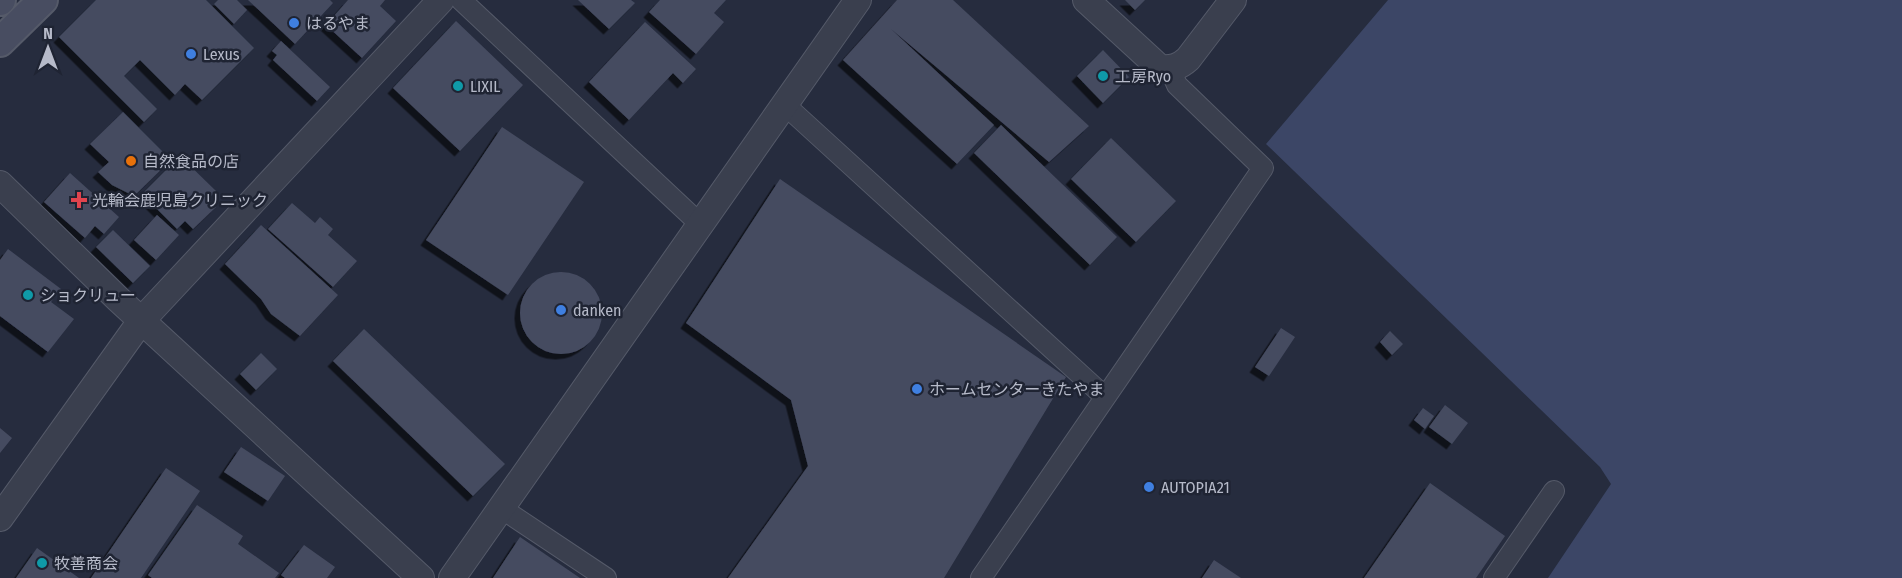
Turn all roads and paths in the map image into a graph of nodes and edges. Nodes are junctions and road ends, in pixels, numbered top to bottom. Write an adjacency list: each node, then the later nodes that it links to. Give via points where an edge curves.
1 (44, 0): 7 (main road)
2 (441, 0): 12 (street)
3 (461, 0): 11 (street)
4 (858, 0): 9 (street)
5 (1086, 0): 8 (street, via 1160,68)
6 (1233, 0): 8 (street, via 1188,59)
7 (0, 42)
8 (1170, 69): 13 (street, via 1177,85 1263,168)
9 (784, 104): 11 (street); 13 (street)
10 (0, 184): 12 (street)
11 (700, 224): 15 (street)
12 (141, 321): 16 (street); 17 (street)
13 (1105, 397): 20 (street)
14 (1554, 491): 21 (street)
15 (501, 508): 18 (street); 19 (street)
16 (0, 518)
17 (421, 578)
18 (452, 578)
19 (606, 578)
20 (981, 578)
21 (1494, 578)

